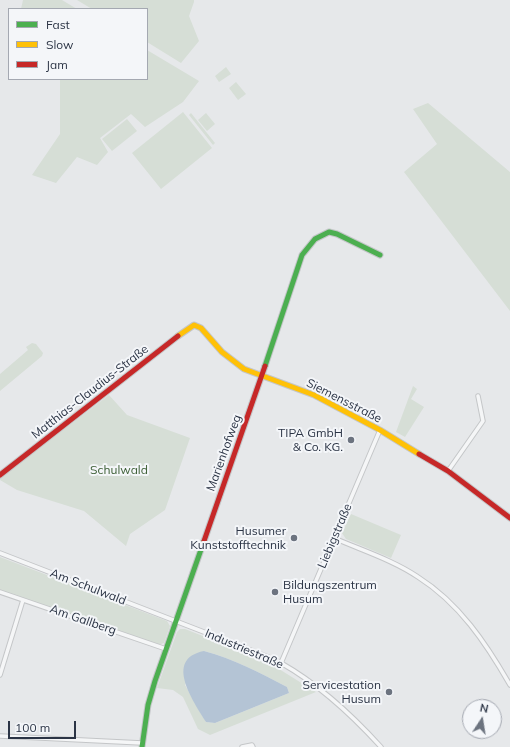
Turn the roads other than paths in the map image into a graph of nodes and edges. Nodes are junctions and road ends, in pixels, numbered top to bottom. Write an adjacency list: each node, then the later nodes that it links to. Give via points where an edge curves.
1 (380, 255): 3 (street, Marienhofweg, via 329,232 315,239 302,255)
2 (194, 325): 3 (street, Siemensstraße, via 201,328 222,352 244,369); 7 (street, Matthias-Claudius-Straße)
3 (262, 376): 5 (street, Siemensstraße, via 314,395); 13 (street, Marienhofweg)
4 (478, 396): 6 (street, via 483,421)
5 (380, 430): 6 (street, Siemensstraße); 9 (street, Liebigstraße)
6 (448, 470): 8 (street, Siemensstraße)
7 (0, 475)
8 (510, 518)
9 (334, 538): 15 (street, Liebigstraße); 17 (street, via 399,566 434,588 452,604 480,638)
10 (0, 553): 13 (street, Am Schulwald)
11 (0, 592): 12 (street, Am Gallberg)
12 (23, 600): 14 (street, Am Gallberg); 16 (street)
13 (176, 621): 14 (street, Marienhofweg); 15 (street, Industriestraße)
14 (166, 649): 19 (street, Marienhofweg, via 148,705)
15 (281, 663): 22 (street, Industriestraße, via 334,700)
16 (0, 675)
17 (510, 685)
18 (0, 736): 19 (street)
19 (142, 745)
20 (242, 747): 21 (street)
21 (253, 747)
22 (381, 747)

